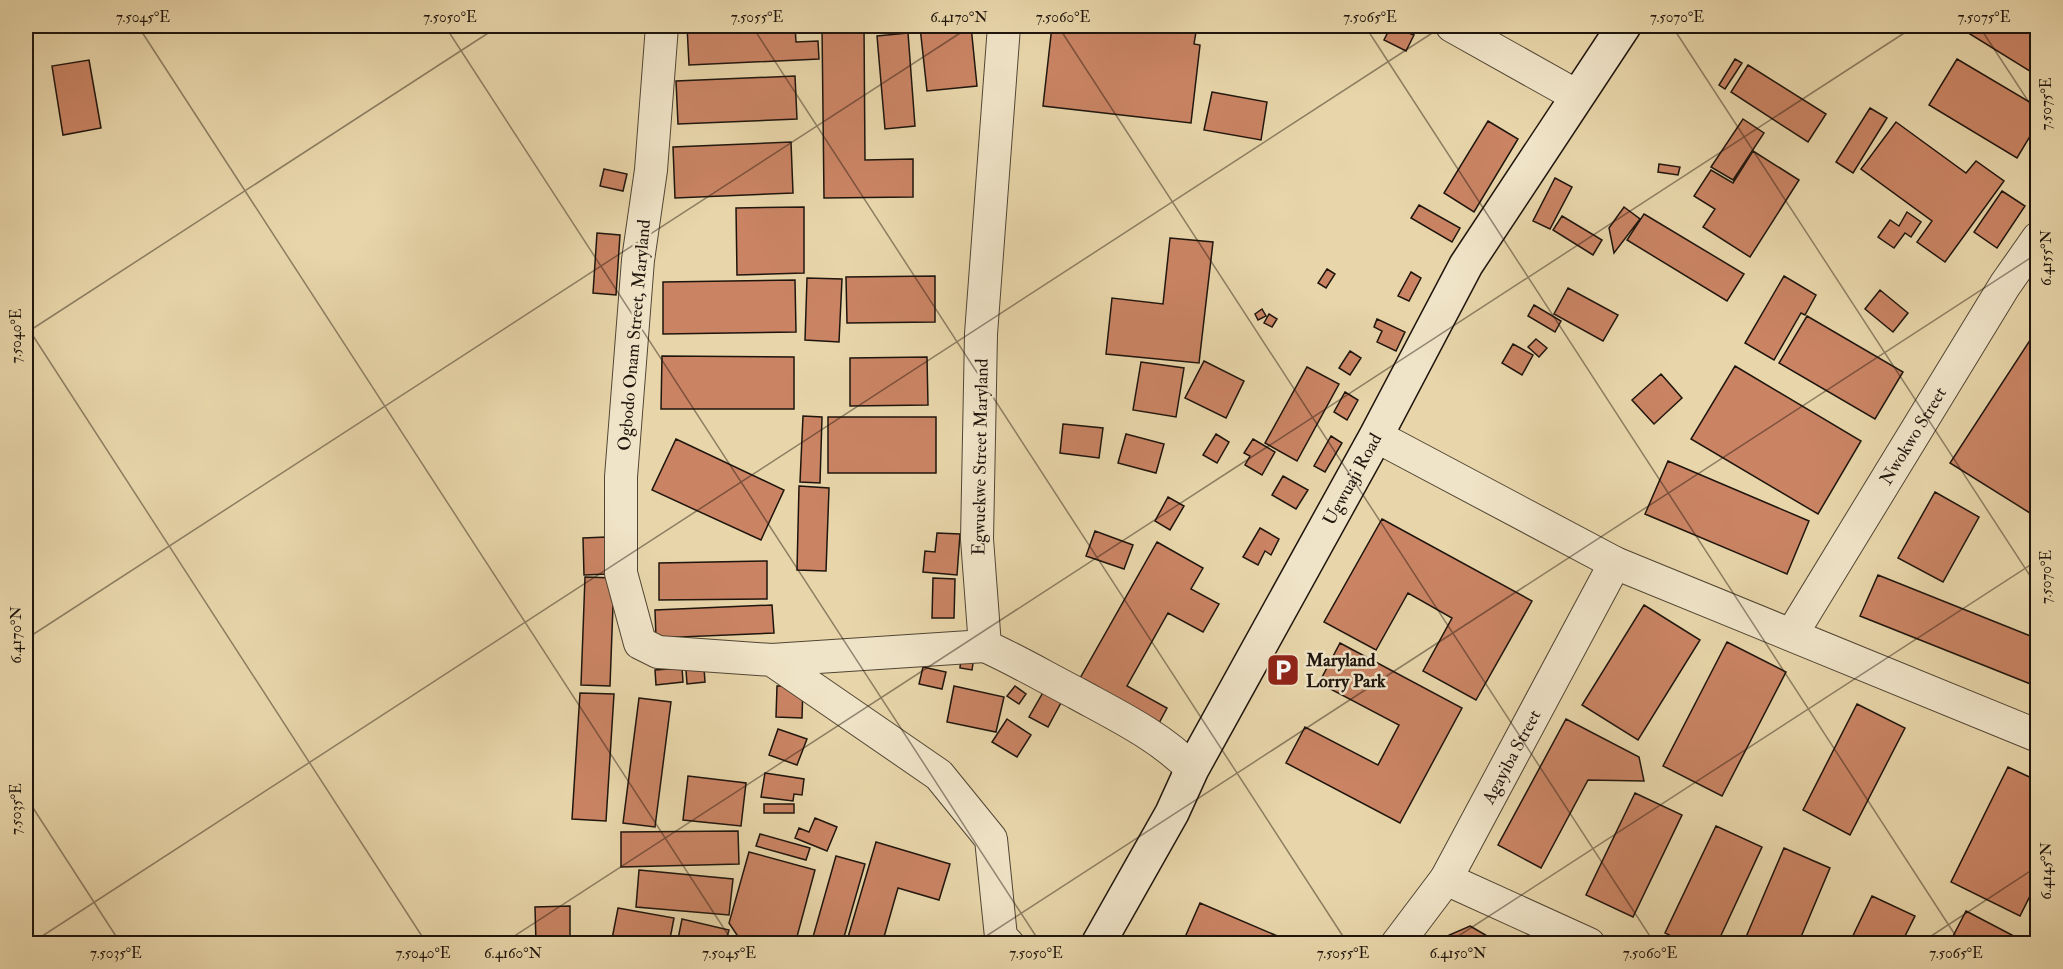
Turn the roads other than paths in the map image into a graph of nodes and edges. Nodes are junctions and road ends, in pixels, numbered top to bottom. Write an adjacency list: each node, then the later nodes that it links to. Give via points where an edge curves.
1 (662, 26): 11 (street, Ogbodo Onam Street, Maryland, via 621,477 621,573 640,643 658,652)
2 (1004, 26): 10 (street, Egwuekwe Street Maryland, via 980,356 977,539)
3 (1452, 26): 5 (street)
4 (1624, 26): 5 (main road, Ugwuaji Road)
5 (1577, 96): 7 (main road, Ugwuaji Road, via 1466,265)
6 (2037, 238): 9 (street, Nwokwo Street)
7 (1376, 436): 8 (street); 13 (main road, Ugwuaji Road)
8 (1615, 563): 9 (street); 14 (street, Agayiba Street)
9 (1792, 634): 12 (street)
10 (985, 646): 11 (street); 13 (street, via 1121,718 1176,752)
11 (772, 660): 15 (street, via 939,775 991,839 1001,937)
12 (2037, 736)
13 (1192, 769): 16 (main road, Ugwuaji Road, via 1172,813)
14 (1446, 879): 17 (street, Agayiba Street); 18 (street)
15 (1008, 944)
16 (1098, 944)
17 (1397, 944)
18 (1589, 944)

